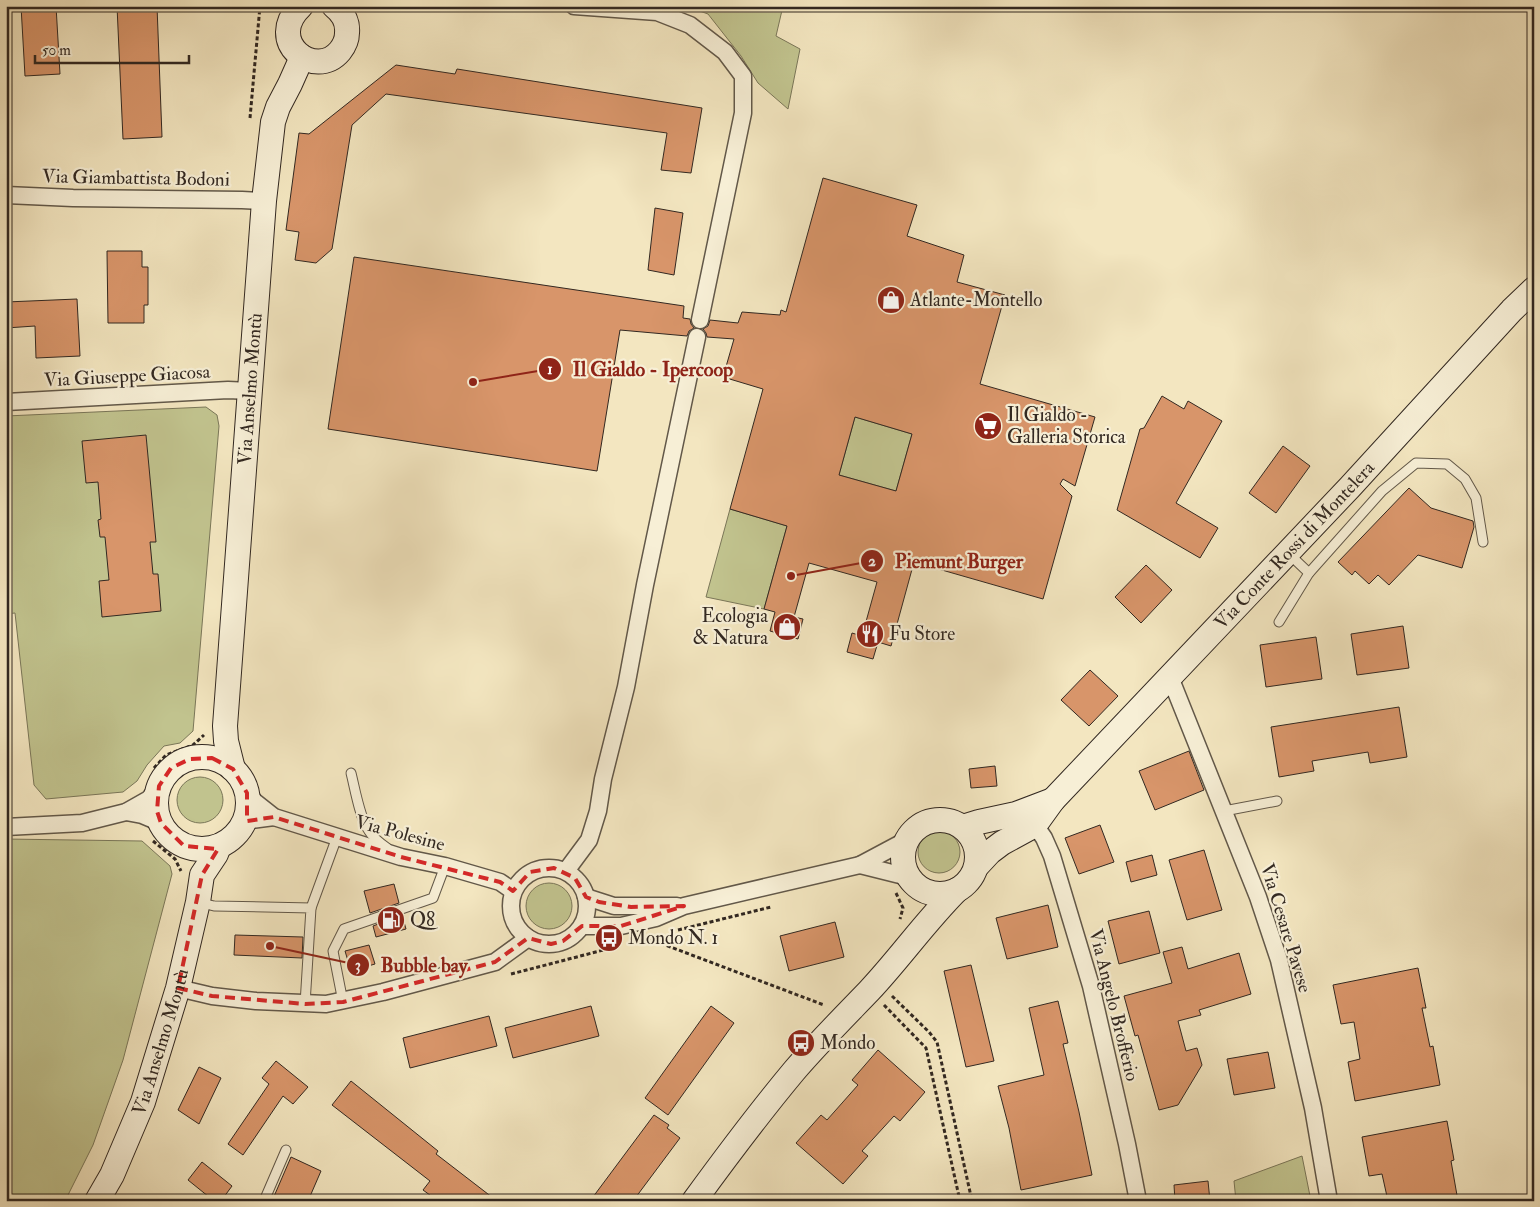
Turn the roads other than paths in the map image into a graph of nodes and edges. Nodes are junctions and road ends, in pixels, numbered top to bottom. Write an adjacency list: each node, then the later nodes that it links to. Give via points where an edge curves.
1 (301, 6): 5 (street, via 289,22 287,32 292,46)
2 (574, 6): 3 (street)
3 (629, 8): 9 (street, via 657,12 690,24 725,52 743,76 743,113)
4 (343, 9): 5 (street, via 347,34 339,52 321,61)
5 (302, 57): 7 (street, Via Anselmo Montù, via 273,122)
6 (6, 195): 7 (street, Via Giambattista Bodoni)
7 (264, 202): 11 (street, Via Anselmo Montù)
8 (1534, 289): 14 (street, Via Conte Rossi di Montelera)
9 (700, 320)
10 (697, 336): 42 (street, via 598,811 590,840)
11 (250, 391): 12 (street, Via Giuseppe Giacosa); 18 (street, Via Anselmo Montù)
12 (6, 402)
13 (1483, 542): 15 (lane, via 1476,498 1465,479 1447,464 1416,463 1382,491)
14 (1288, 553): 15 (lane); 17 (street, Via Conte Rossi di Montelera)
15 (1309, 573): 16 (lane)
16 (1279, 622)
17 (1170, 677): 24 (street, Via Conte Rossi di Montelera); 26 (street, Via Cesare Pavese)
18 (215, 727): 19 (street, Via Anselmo Montù, via 218,739); 20 (street, Via Anselmo Montù, via 227,747)
19 (200, 757): 20 (street, via 223,762); 22 (street, via 180,762 164,776)
20 (233, 769): 23 (street)
21 (351, 773): 38 (lane, via 368,831)
22 (156, 778): 27 (street, via 148,799); 33 (street)
23 (247, 793): 28 (street, Via Polesine); 29 (street)
24 (1053, 800): 30 (street, Via Conte Rossi di Montelera); 32 (street, Via Conte Rossi di Montelera, via 1016,814)
25 (1277, 801): 26 (lane)
26 (1224, 811): 62 (street, Via Cesare Pavese, via 1279,960 1313,1108)
27 (126, 812): 31 (street, via 82,824); 33 (street, via 142,816)
28 (274, 817): 29 (street, Via Polesine); 34 (street, Via Polesine)
29 (244, 821): 37 (street, via 238,832)
30 (1036, 825): 41 (street, Via Conte Rossi di Montelera, via 1002,843); 61 (street, Via Angelo Brofferio, via 1052,856 1091,986)
31 (6, 827)
32 (963, 827): 35 (street, via 953,821 928,821 917,826); 41 (street, via 976,845)
33 (154, 830): 36 (street, via 166,832)
34 (338, 837): 38 (street, Via Polesine); 50 (lane)
35 (906, 841): 39 (street); 44 (street, via 902,859)
36 (184, 846): 37 (street, via 201,849); 43 (street, via 194,856)
37 (219, 846): 43 (street, Via Anselmo Montù, via 216,854)
38 (401, 858): 40 (street, Via Polesine)
39 (860, 865): 44 (street); 49 (street)
40 (445, 866): 46 (street, Via Polesine, via 500,882); 55 (lane, via 433,898 344,928 333,952)
41 (976, 867): 45 (street, via 972,876)
42 (566, 872): 46 (street, via 554,868 530,872); 47 (street, via 579,882)
43 (192, 874): 48 (street, Via Anselmo Montù)
44 (903, 882): 45 (street, via 933,894); 52 (street, via 915,903)
45 (957, 890): 52 (street, via 928,921)
46 (514, 891): 53 (street, via 511,912 514,922)
47 (586, 897): 49 (street, via 614,906); 51 (street, via 586,917)
48 (198, 902): 50 (lane, via 214,906); 54 (street, Via Anselmo Montù)
49 (684, 906): 51 (street, via 656,918 621,926)
50 (311, 908): 56 (lane)
51 (582, 926): 53 (street, via 563,942 539,943)
52 (905, 932): 60 (street, via 870,990 795,1070)
53 (528, 938): 55 (street, via 495,962)
54 (178, 988): 56 (street, via 212,996); 58 (street, Via Anselmo Montù, via 143,1102 112,1175)
55 (343, 1002): 56 (street)
56 (304, 1004)
57 (286, 1150): 59 (lane)
58 (97, 1201)
59 (264, 1201)
60 (694, 1201)
61 (1138, 1201)
62 (1329, 1201)

